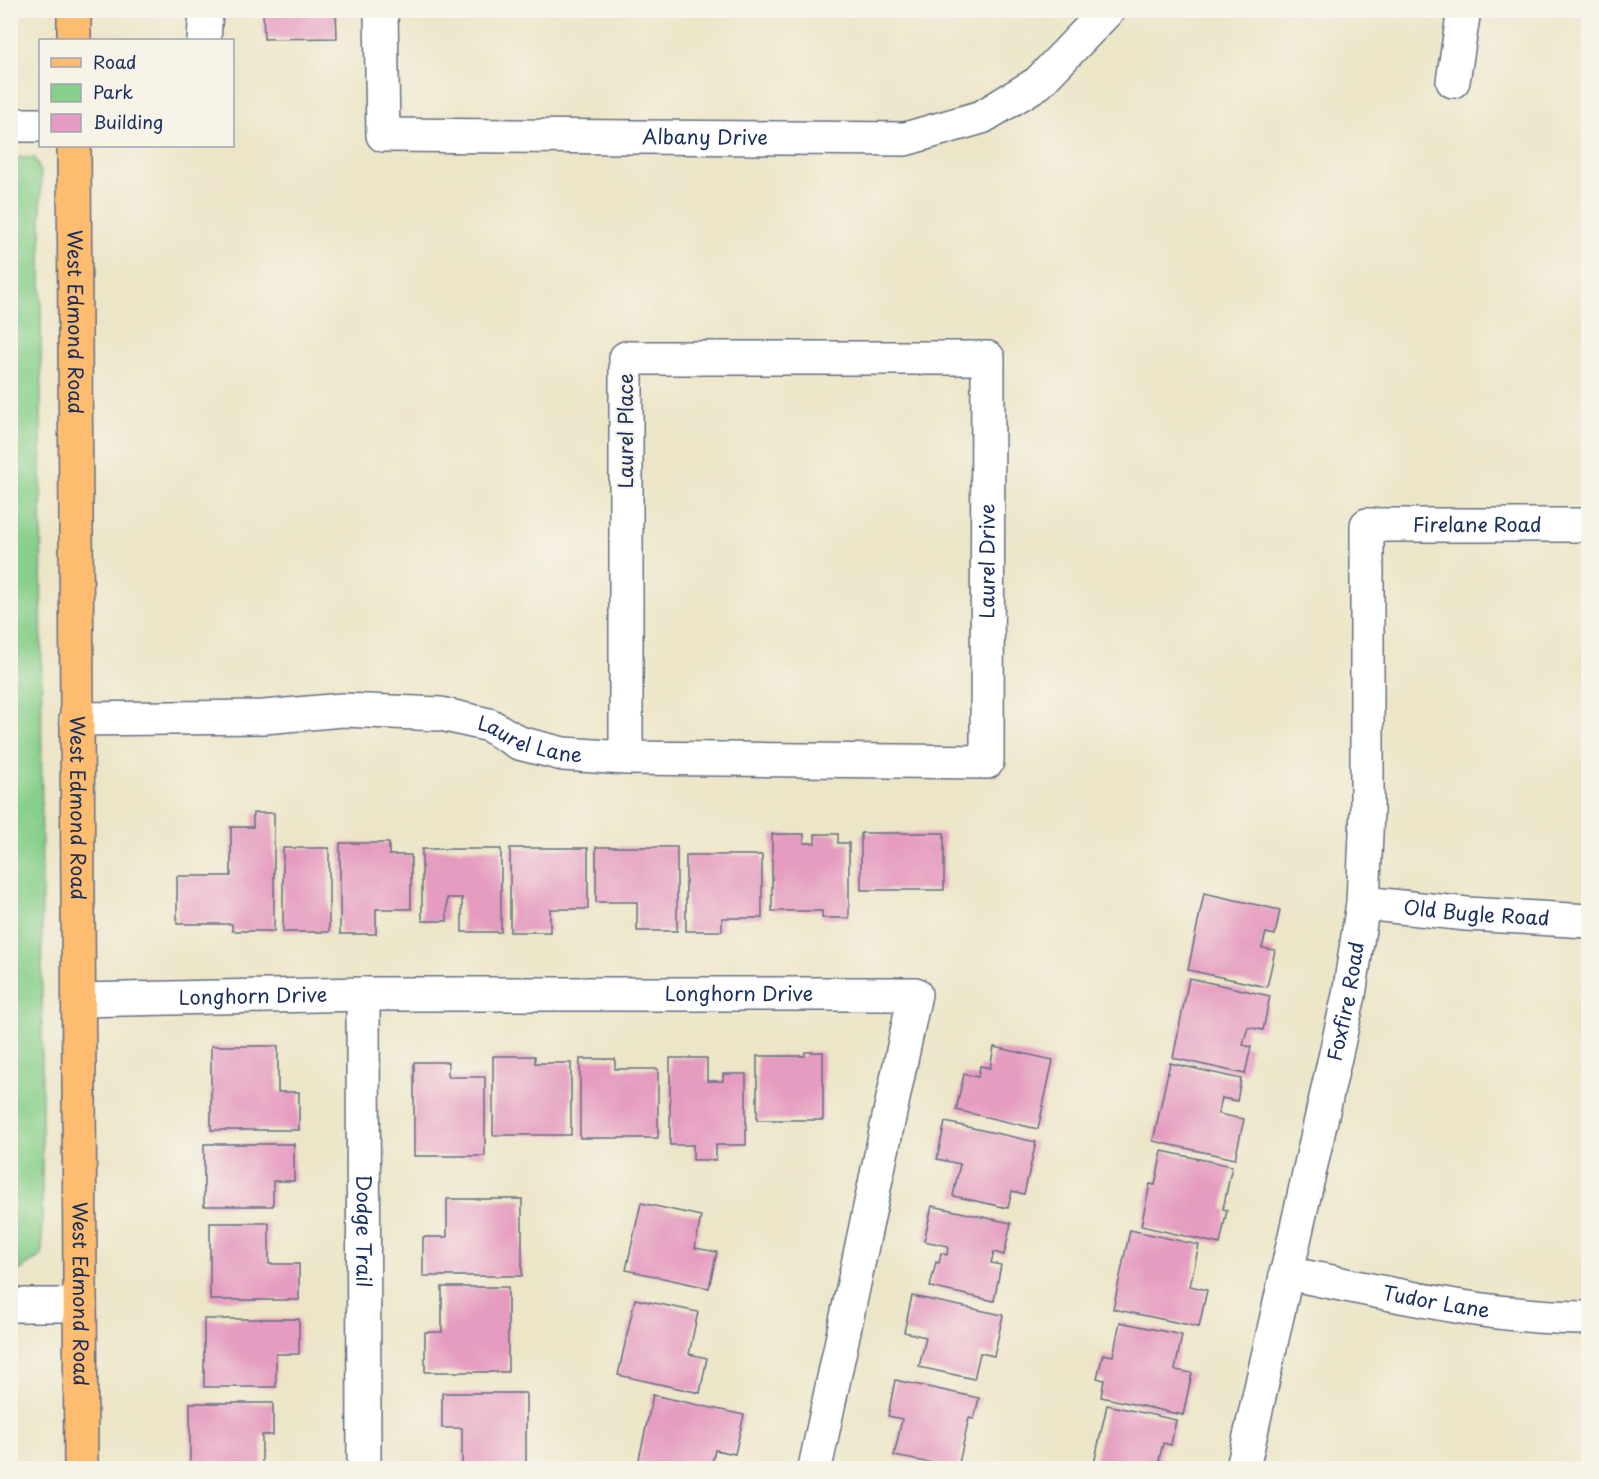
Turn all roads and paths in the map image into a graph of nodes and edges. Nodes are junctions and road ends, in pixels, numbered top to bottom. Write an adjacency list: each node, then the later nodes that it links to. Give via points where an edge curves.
1 (74, 10): 6 (main road)
2 (206, 10): 7 (street)
3 (381, 10): 4 (street, Albany Drive, via 383,135 905,139 982,117 1038,83)
4 (1108, 10)
5 (1464, 10): 8 (street)
6 (74, 39)
7 (204, 39)
8 (1453, 81)
9 (10, 125): 10 (street)
10 (39, 125)
11 (74, 147): 15 (main road, West Edmond Road)
12 (988, 358): 16 (street, Laurel Place, via 626,358); 17 (street, Laurel Drive)
13 (1367, 525): 14 (street, Firelane Road); 18 (street, Foxfire Road, via 1367,810)
14 (1588, 525)
15 (76, 719): 16 (street, Laurel Lane, via 264,717 342,710 441,714 489,725 519,743 563,754); 21 (main road, West Edmond Road)
16 (626, 758): 17 (street, Laurel Lane)
17 (987, 762)
18 (1363, 903): 19 (street, Old Bugle Road); 22 (street, Foxfire Road, via 1349,995)
19 (1588, 921)
20 (363, 994): 21 (street, Longhorn Drive); 27 (street, Dodge Trail); 28 (street, Longhorn Drive, via 915,994)
21 (79, 1000): 24 (main road, West Edmond Road)
22 (1286, 1273): 25 (street, Tudor Lane, via 1481,1310 1547,1318); 29 (street, Foxfire Road)
23 (10, 1305): 24 (street)
24 (80, 1305): 26 (main road, West Edmond Road)
25 (1588, 1318)
26 (81, 1468)
27 (364, 1468)
28 (815, 1468)
29 (1243, 1468)

